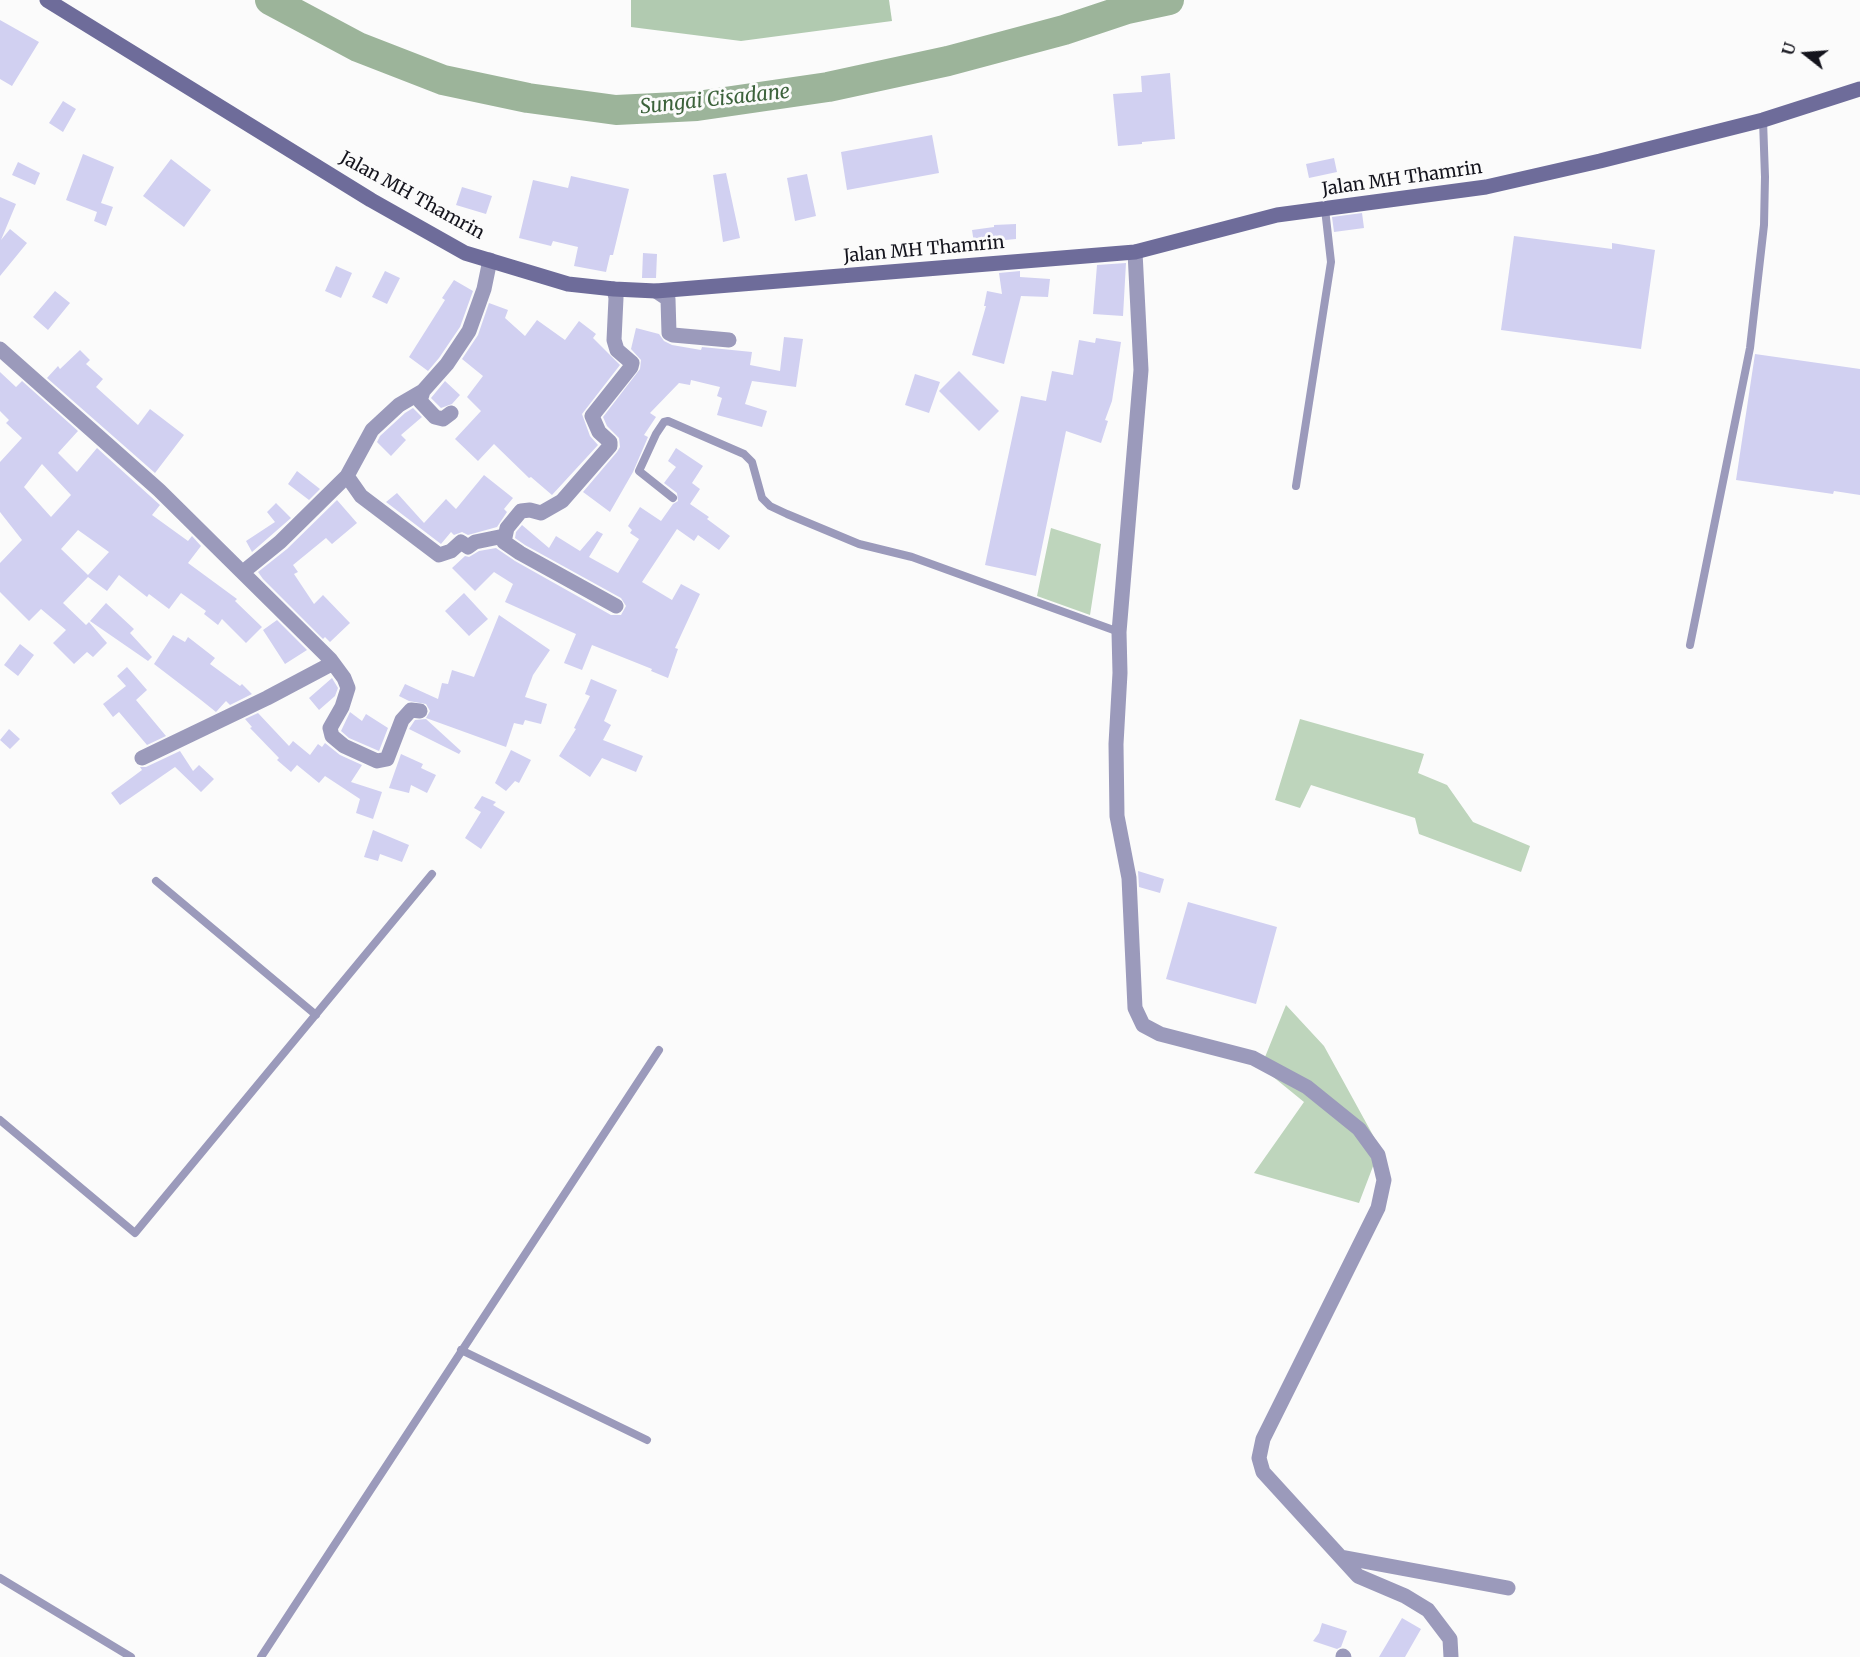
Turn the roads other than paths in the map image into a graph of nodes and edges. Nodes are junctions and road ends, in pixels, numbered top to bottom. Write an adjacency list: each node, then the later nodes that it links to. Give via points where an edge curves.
1 (47, 0): 6 (street, Jalan MH Thamrin, via 372,200)
2 (1860, 89): 3 (street, Jalan MH Thamrin)
3 (1763, 120): 4 (street, Jalan MH Thamrin, via 1486,187); 20 (lane, via 1764,225 1750,348)
4 (1325, 209): 5 (street, Jalan MH Thamrin, via 1277,215); 14 (lane, via 1331,262)
5 (1135, 252): 8 (street, Jalan MH Thamrin); 19 (street, via 1141,370)
6 (489, 264): 7 (street, Jalan MH Thamrin); 11 (street, via 469,331)
7 (615, 294): 8 (street, Jalan MH Thamrin); 16 (street, via 614,340 617,350 632,363 592,416 610,446 562,501 541,513 521,511)
8 (662, 295): 9 (street, via 669,333)
9 (729, 340)
10 (0, 349): 17 (street, via 159,490)
11 (423, 391): 12 (street, via 420,401 435,417 443,419); 13 (street, via 399,405 372,430)
12 (451, 413)
13 (347, 476): 16 (street, via 360,496 439,555 461,542 468,547); 17 (street, via 280,542)
14 (1296, 486)
15 (673, 498): 19 (lane, via 639,471 656,434 668,421 744,454 752,462 762,498 787,514 859,544 912,557)
16 (504, 536): 18 (street, via 504,542 520,553)
17 (243, 572): 21 (street)
18 (615, 606)
19 (1119, 632): 31 (street, via 1117,816 1130,878 1135,1008 1143,1025 1160,1034 1253,1058 1307,1087 1359,1129 1378,1155 1384,1180 1378,1208 1263,1439 1258,1458 1263,1473)
20 (1690, 645)
21 (333, 663): 22 (street, via 348,688 330,728 344,746 377,761 387,759 402,720 411,710); 23 (street)
22 (420, 711)
23 (142, 758)
24 (432, 874): 26 (lane)
25 (156, 881): 26 (lane)
26 (316, 1015): 28 (lane, via 135,1233)
27 (659, 1050): 29 (lane)
28 (0, 1120)
29 (461, 1350): 30 (lane); 35 (lane)
30 (647, 1440)
31 (1341, 1557): 33 (street); 36 (street, via 1358,1576 1428,1610 1450,1639)
32 (0, 1578): 34 (lane)
33 (1508, 1588)
34 (131, 1657)
35 (261, 1657)
36 (1451, 1657)

